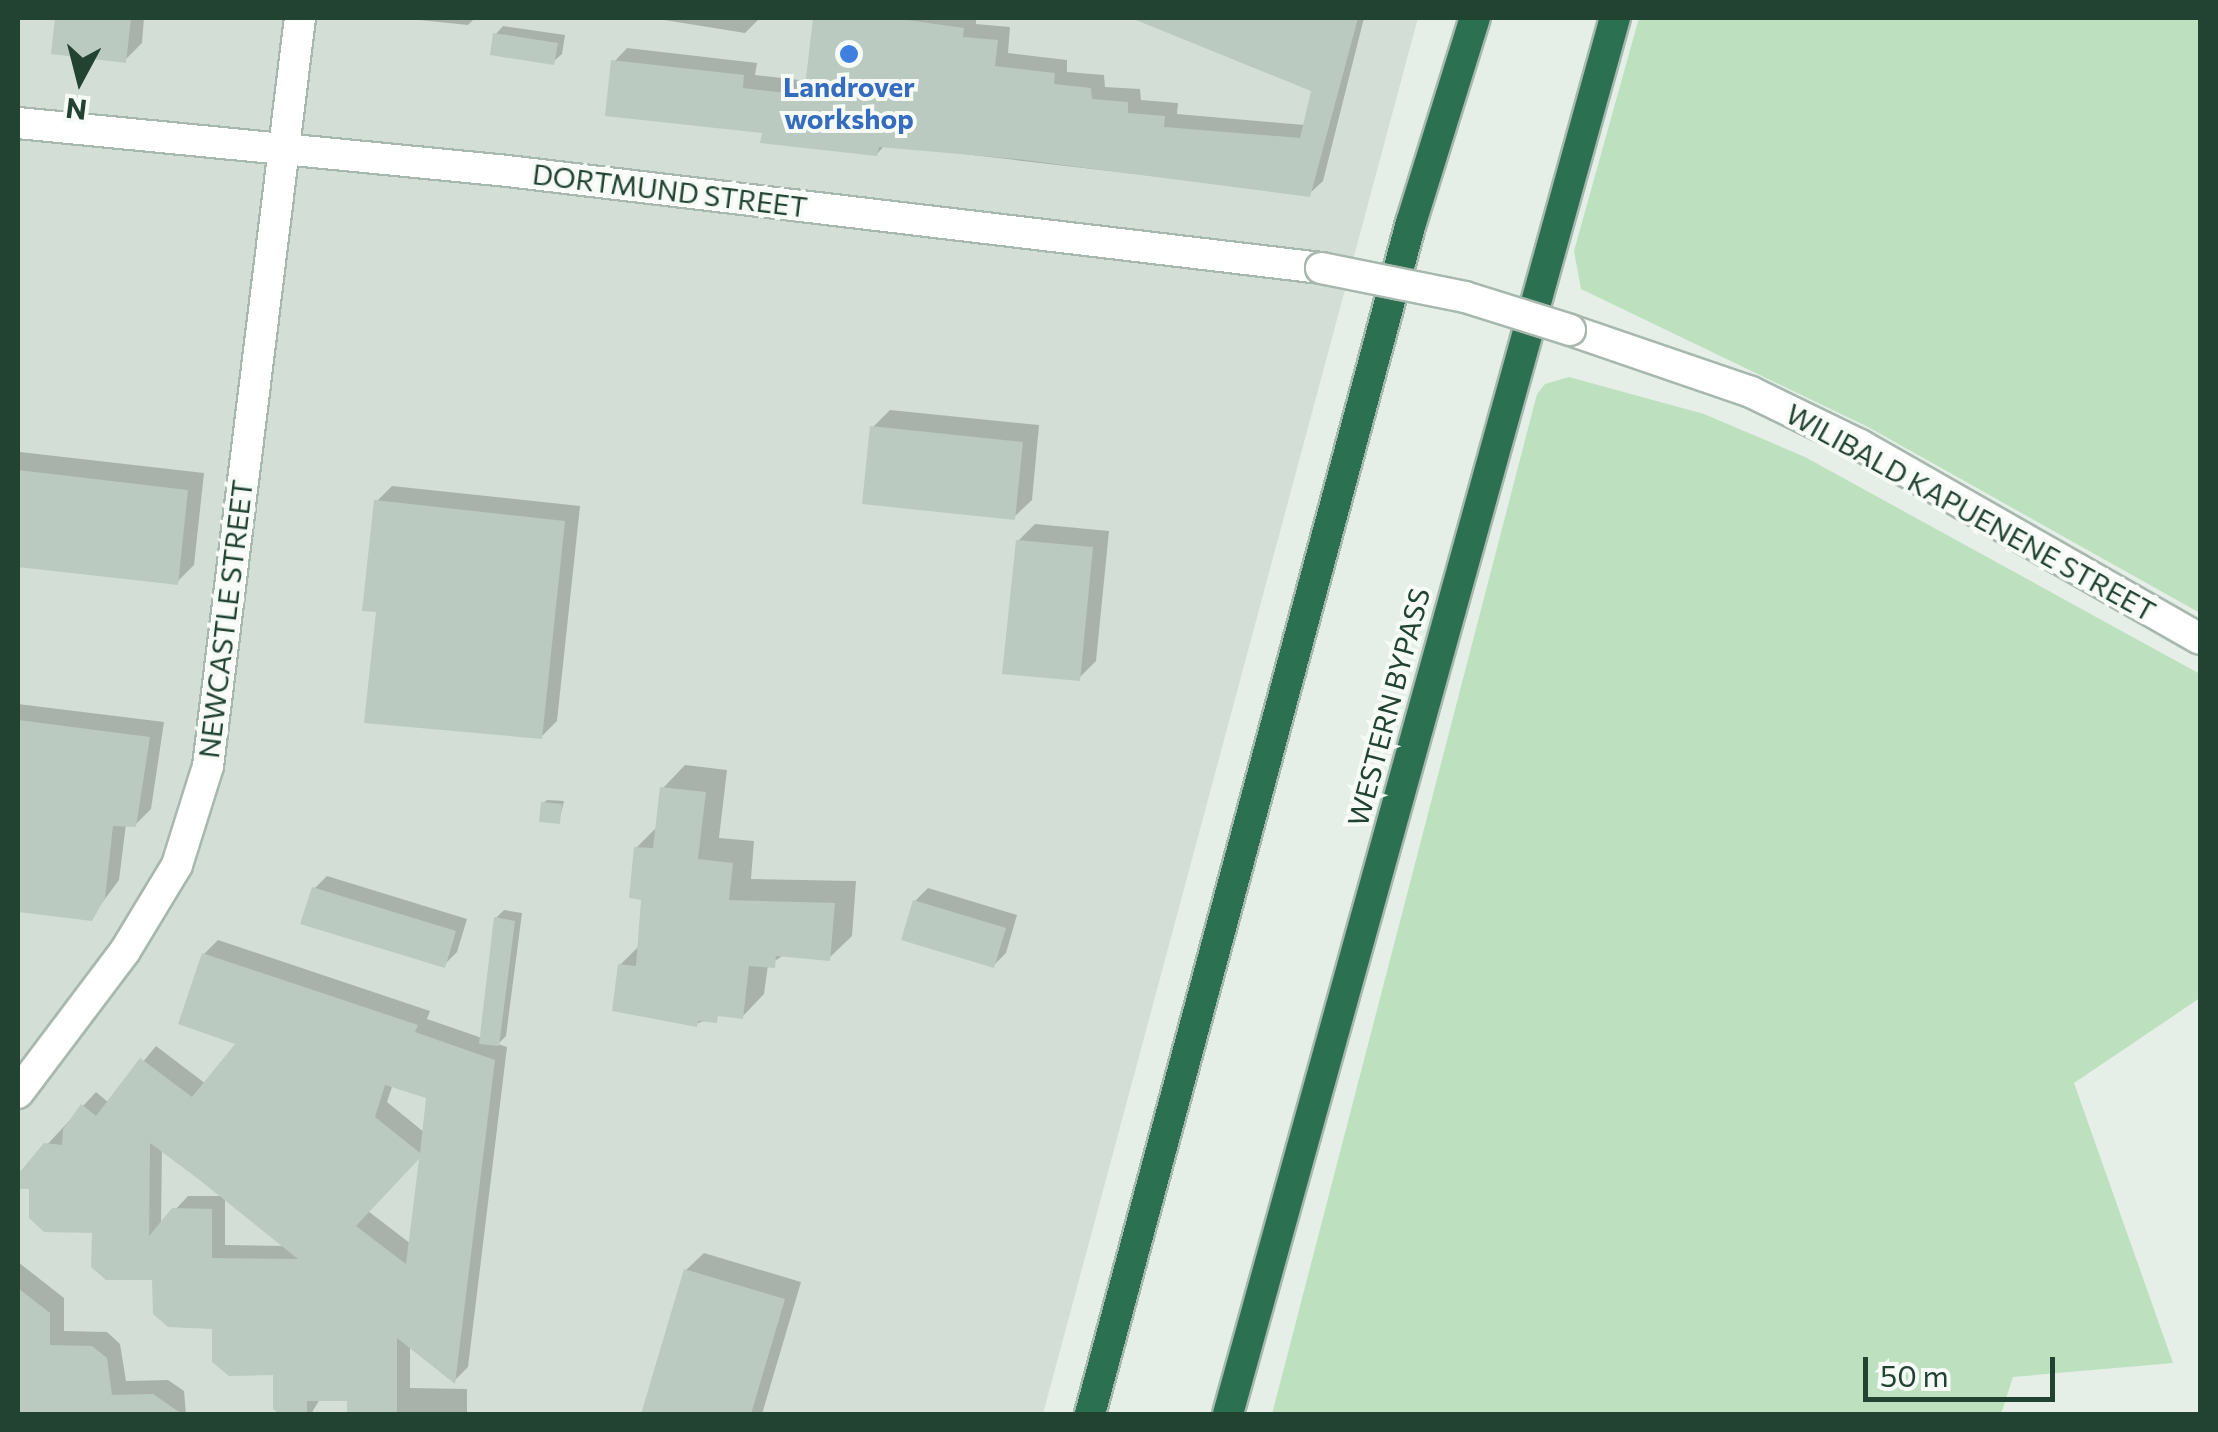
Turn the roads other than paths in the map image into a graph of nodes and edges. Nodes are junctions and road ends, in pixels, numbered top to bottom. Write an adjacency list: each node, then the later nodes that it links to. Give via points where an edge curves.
1 (300, 18): 5 (street, NEWCASTLE STREET)
2 (1475, 18): 9 (highway, via 1411,222)
3 (1615, 18): 10 (highway, WESTERN BYPASS)
4 (18, 123): 5 (street, DORTMUND STREET)
5 (287, 153): 6 (street, DORTMUND STREET, bridge, via 498,170 1321,268 1464,297); 8 (street, NEWCASTLE STREET, via 203,783 168,880 125,951)
6 (1570, 330): 7 (street, WILIBALD KAPUENENE STREET, via 1751,392 1860,445)
7 (2200, 639)
8 (18, 1094)
9 (1090, 1414)
10 (1228, 1414)

